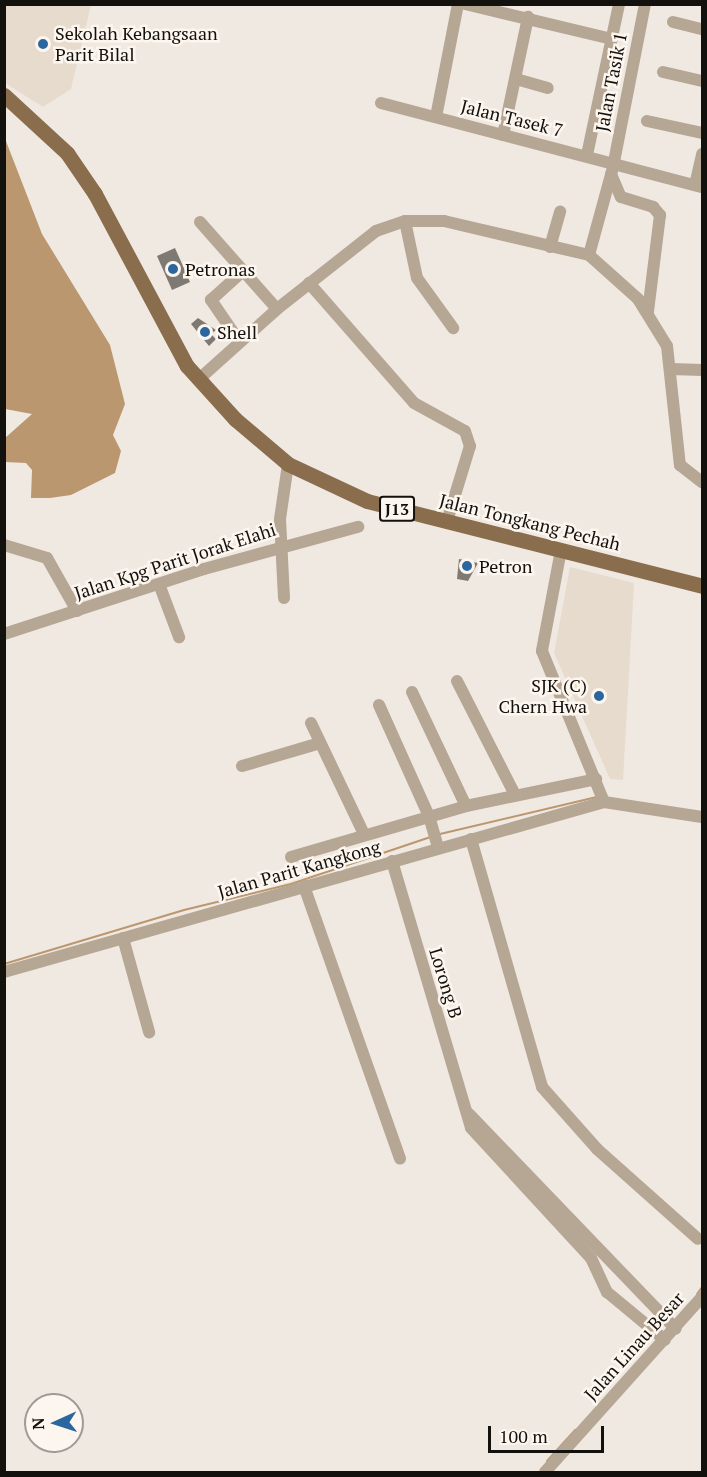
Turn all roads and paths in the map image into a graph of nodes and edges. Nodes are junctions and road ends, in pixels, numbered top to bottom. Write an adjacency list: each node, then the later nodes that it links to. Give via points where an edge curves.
1 (458, 4): 15 (street)
2 (465, 4): 5 (street)
3 (619, 4): 8 (street)
4 (645, 4): 21 (street, Jalan Tasik 1)
5 (528, 17): 8 (street); 10 (street)
6 (673, 22): 7 (street)
7 (702, 29)
8 (612, 39): 19 (street)
9 (663, 72): 11 (street)
10 (516, 79): 12 (street); 18 (street)
11 (702, 81)
12 (548, 88)
13 (4, 95): 36 (main road, Jalan Tongkang Pechah / J13, via 67,153 95,194 166,333)
14 (381, 103): 15 (street, Jalan Tasek 7)
15 (436, 117): 18 (street, Jalan Tasek 7)
16 (647, 121): 17 (street)
17 (702, 133)
18 (503, 135): 19 (street, Jalan Tasek 7)
19 (587, 154): 21 (street, Jalan Tasek 7)
20 (702, 154): 22 (street)
21 (612, 170): 22 (street, Jalan Tasek 7); 27 (street, Jalan Tasik 1); 31 (street, via 621,198 654,207 660,215)
22 (699, 186)
23 (560, 211): 26 (street)
24 (405, 220): 26 (street, via 444,221); 29 (street, via 376,231); 32 (street, via 417,278)
25 (200, 222): 28 (street)
26 (550, 247): 27 (street)
27 (589, 255): 31 (street)
28 (243, 271): 30 (street); 33 (street, via 211,300)
29 (309, 283): 30 (street); 39 (street, via 414,403 465,431 467,457)
30 (277, 309): 33 (street)
31 (648, 311): 34 (street, via 667,346)
32 (453, 328)
33 (239, 341): 36 (street)
34 (671, 369): 35 (street); 38 (street, via 676,454 685,472)
35 (702, 370)
36 (198, 380): 37 (main road, Jalan Tongkang Pechah / J13)
37 (288, 464): 39 (main road, Jalan Tongkang Pechah / J13, via 344,493); 42 (street)
38 (702, 482)
39 (447, 521): 43 (main road, Jalan Tongkang Pechah / J13)
40 (358, 527): 42 (street, Jalan Kpg Parit Jorak Elahi)
41 (4, 545): 47 (street, via 47,558)
42 (280, 546): 44 (street, Jalan Kpg Parit Jorak Elahi); 46 (street)
43 (561, 550): 45 (main road, Jalan Tongkang Pechah / J13); 56 (street, via 542,651)
44 (159, 584): 47 (street, Jalan Kpg Parit Jorak Elahi); 49 (street)
45 (702, 586)
46 (284, 598)
47 (77, 611): 48 (street, Jalan Kpg Parit Jorak Elahi)
48 (4, 634)
49 (179, 637)
50 (457, 681): 57 (street)
51 (412, 692): 59 (street)
52 (379, 705): 60 (street)
53 (311, 723): 54 (street)
54 (321, 742): 55 (street); 62 (street)
55 (242, 766)
56 (596, 779): 57 (street); 58 (street)
57 (515, 795): 59 (street)
58 (604, 802): 61 (street); 64 (street, Jalan Parit Kangkong)
59 (466, 806): 60 (street)
60 (429, 816): 62 (street); 63 (street)
61 (702, 817)
62 (364, 834): 65 (street)
63 (436, 839): 64 (street, Jalan Parit Kangkong); 66 (street, Jalan Parit Kangkong)
64 (471, 839): 73 (street, via 542,1087 597,1149)
65 (291, 858)
66 (392, 861): 67 (street, Jalan Parit Kangkong); 71 (street, Lorong B, via 469,1114)
67 (304, 886): 68 (street, Jalan Parit Kangkong); 72 (street)
68 (123, 938): 69 (street, Jalan Parit Kangkong); 70 (street)
69 (4, 972)
70 (149, 1032)
71 (490, 1144): 75 (street); 76 (street, via 591,1258 607,1292)
72 (400, 1159)
73 (698, 1239)
74 (702, 1297): 75 (street, Jalan Linau Besar)
75 (674, 1327): 76 (street, Jalan Linau Besar)
76 (661, 1336): 77 (street, Jalan Linau Besar)
77 (545, 1473)

